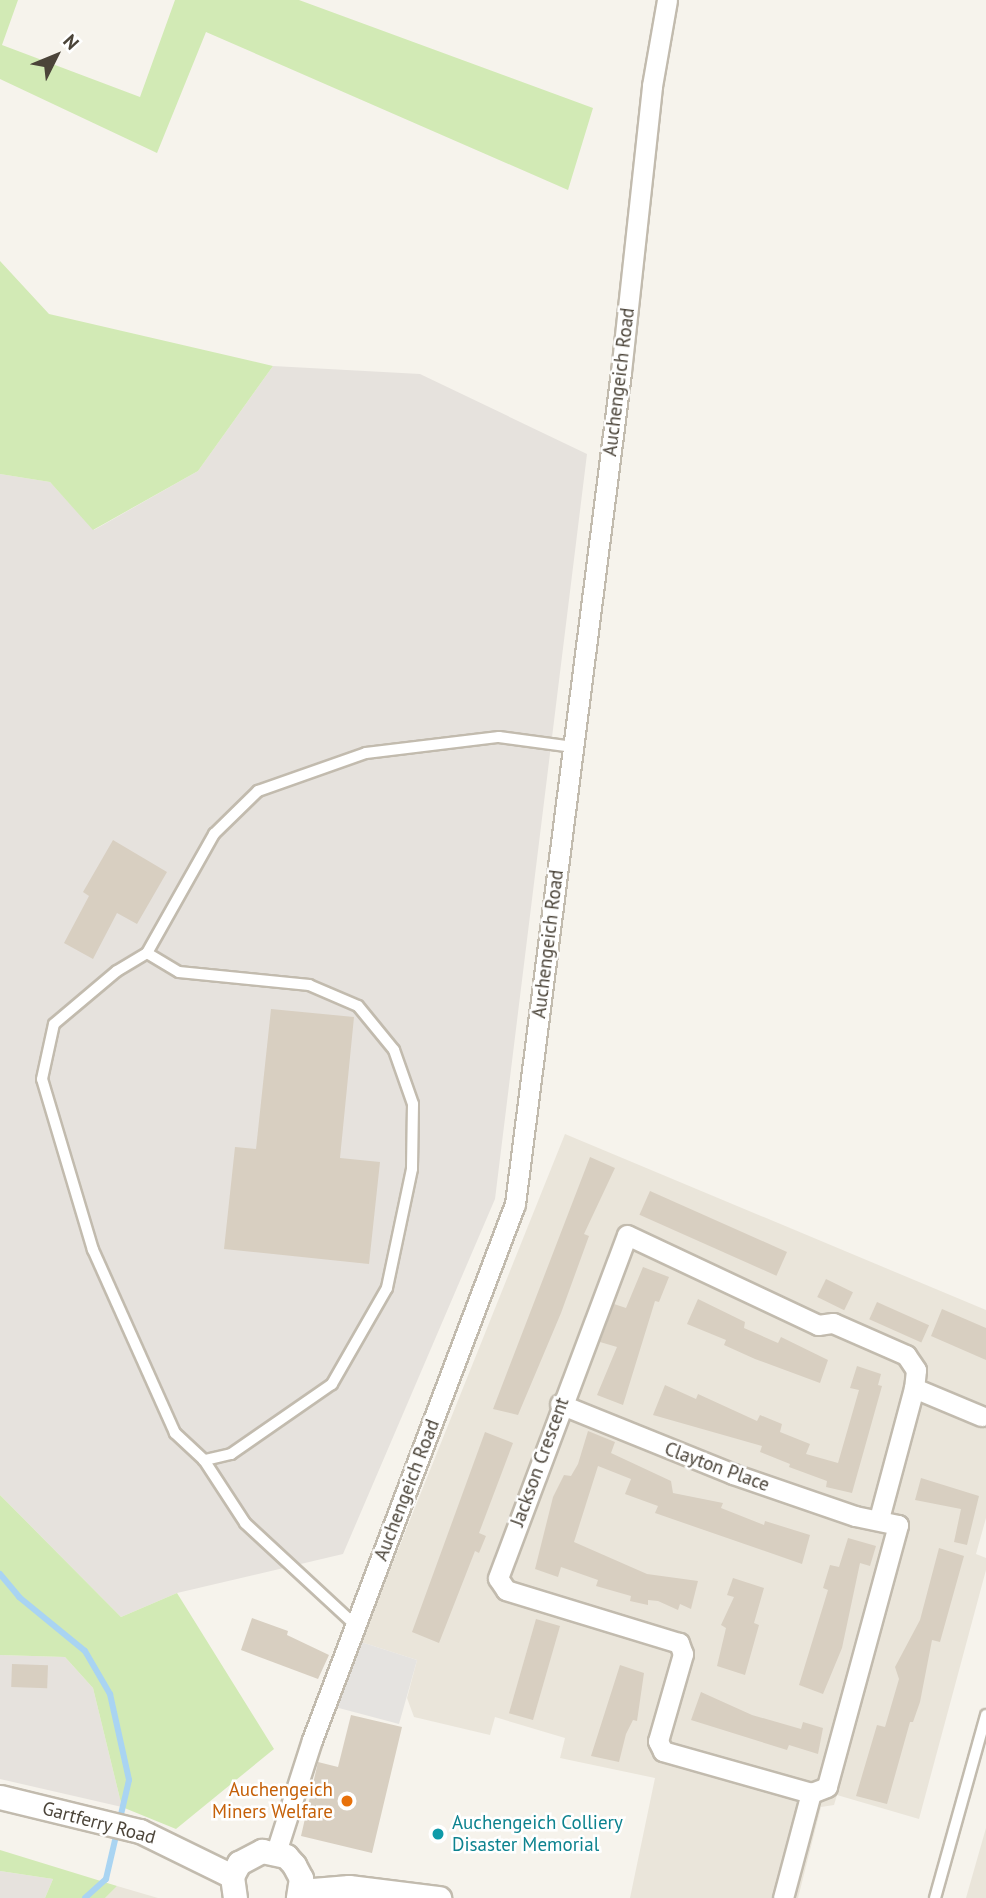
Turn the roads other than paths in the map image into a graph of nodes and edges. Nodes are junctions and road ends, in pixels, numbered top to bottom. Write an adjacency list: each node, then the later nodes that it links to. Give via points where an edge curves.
1 (667, 0): 2 (street, Auchengeich Road, via 652,86)
2 (573, 747): 3 (lane, via 499,737 366,753 258,791 214,834); 9 (street, Auchengeich Road, via 515,1204)
3 (147, 953): 7 (lane, via 117,971 54,1024 41,1079 93,1251 175,1433); 7 (lane, via 179,972 309,985 358,1006 394,1050 413,1104 412,1169 387,1288 332,1384 230,1454)
4 (914, 1388): 5 (street, Jackson Crescent, via 915,1370 906,1354 833,1324 818,1325 627,1236); 6 (street); 8 (street, Jackson Crescent)
5 (560, 1404): 8 (street, Clayton Place, via 733,1474 855,1516); 11 (street, Jackson Crescent, via 498,1578 506,1590 679,1643 683,1654 658,1741 663,1751)
6 (981, 1416)
7 (204, 1460): 9 (lane, via 245,1523)
8 (879, 1519): 11 (street, via 898,1525 827,1787)
9 (355, 1625): 13 (street, Auchengeich Road)
10 (986, 1715): 18 (lane)
11 (811, 1793): 17 (street)
12 (0, 1797): 14 (street, Gartferry Road, via 140,1831)
13 (276, 1852): 14 (street, via 248,1855); 15 (street, via 294,1865)
14 (233, 1887)
15 (300, 1895): 16 (street, via 349,1886)
16 (439, 1898)
17 (783, 1898)
18 (935, 1898)

